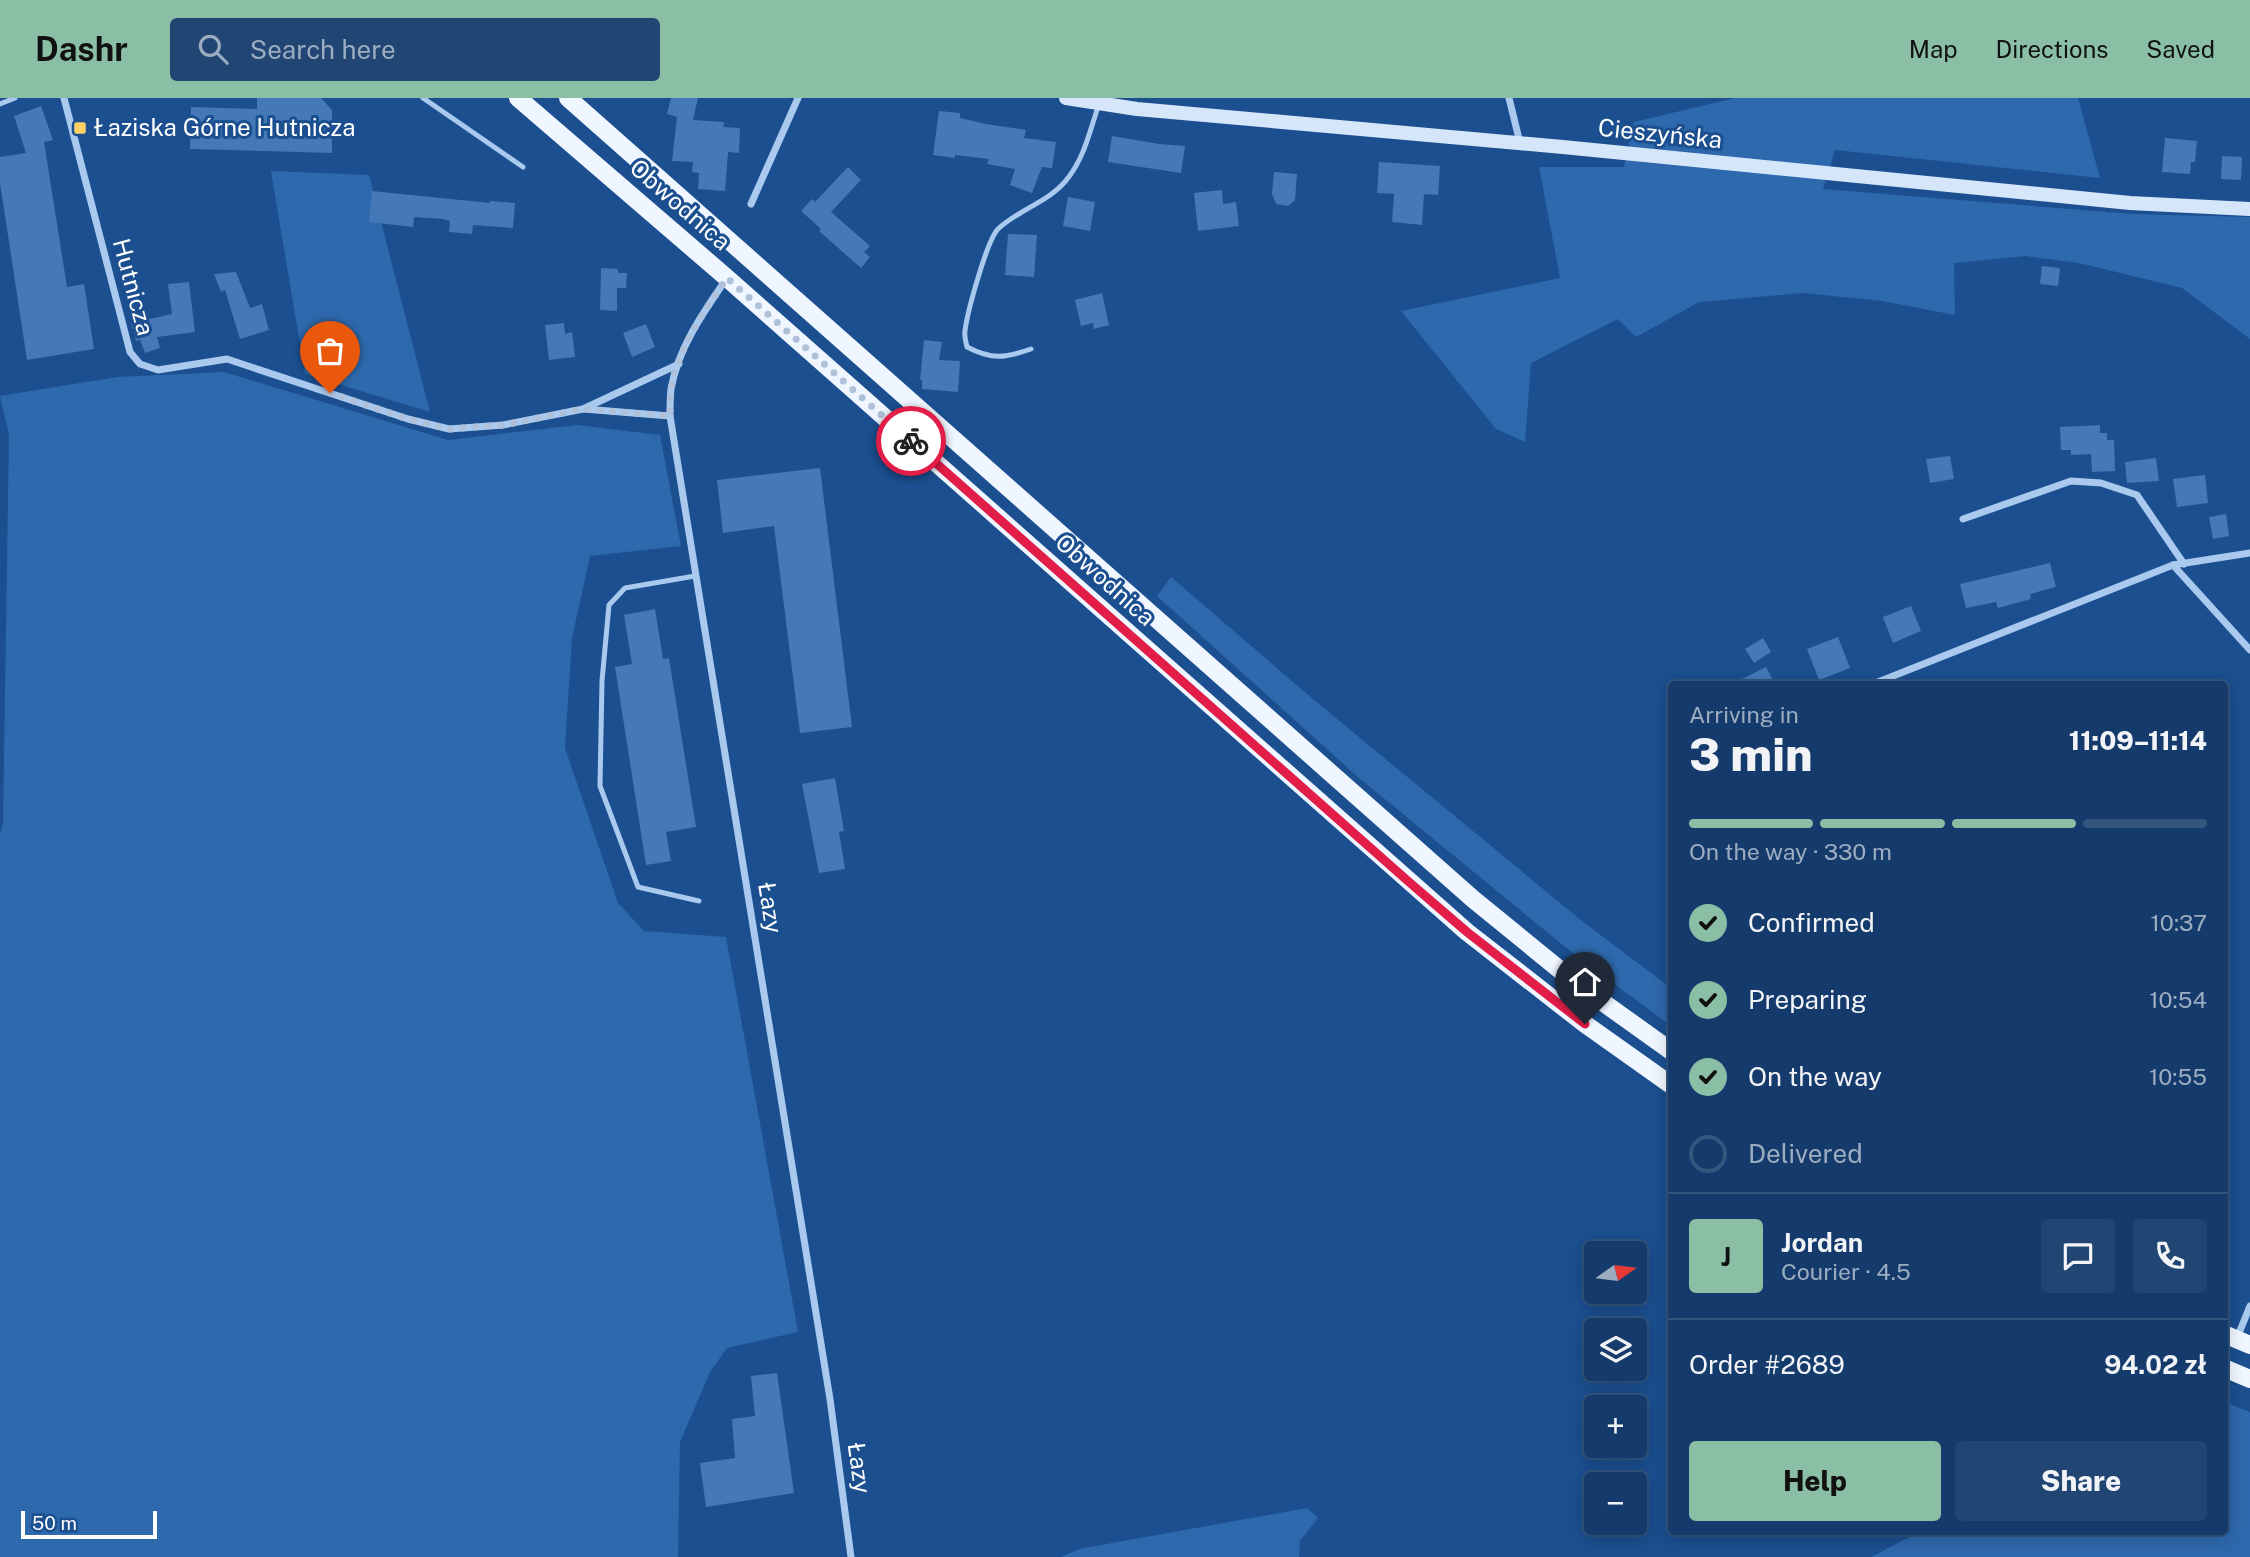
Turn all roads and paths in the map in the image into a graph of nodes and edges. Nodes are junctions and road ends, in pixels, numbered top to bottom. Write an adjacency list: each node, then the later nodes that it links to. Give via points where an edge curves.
1 (15, 98): 9 (lane)
2 (64, 98): 18 (street, Hutnicza, via 130,352 140,365 158,370 227,359 449,429 503,425)
3 (423, 98): 12 (lane)
4 (518, 98): 15 (main road, Obwodnica)
5 (568, 98): 28 (main road, Obwodnica, via 1474,899 1577,983)
6 (798, 98): 13 (street)
7 (1066, 98): 10 (street, Cieszyńska)
8 (1510, 98): 11 (street)
9 (0, 104)
10 (1099, 104): 11 (street, Cieszyńska); 16 (lane, via 1085,151 1066,180 995,232 975,291 964,334 967,347 982,355 1006,357)
11 (1520, 143): 14 (street, Cieszyńska, via 2130,203)
12 (523, 167)
13 (751, 204)
14 (2250, 209)
15 (727, 278): 17 (street, Łazy, via 700,316); 29 (main road, Obwodnica, via 1467,932)
16 (1031, 349)
17 (679, 364): 18 (street); 19 (street, Łazy, via 671,389)
18 (583, 409): 19 (street)
19 (670, 416): 24 (street, Łazy)
20 (1963, 519): 22 (street, via 2071,481 2101,482 2137,495)
21 (2250, 553): 22 (street)
22 (2184, 564): 23 (street)
23 (2174, 565): 25 (street); 26 (street)
24 (695, 576): 27 (lane, via 625,588 609,605 600,786 638,887); 34 (street, Łazy, via 820,1332)
25 (2250, 650)
26 (1882, 681)
27 (699, 901)
28 (1668, 1049)
29 (1668, 1083)
30 (2250, 1306): 31 (street)
31 (2237, 1339)
32 (2228, 1370): 33 (main road)
33 (2250, 1379)
34 (851, 1557)

